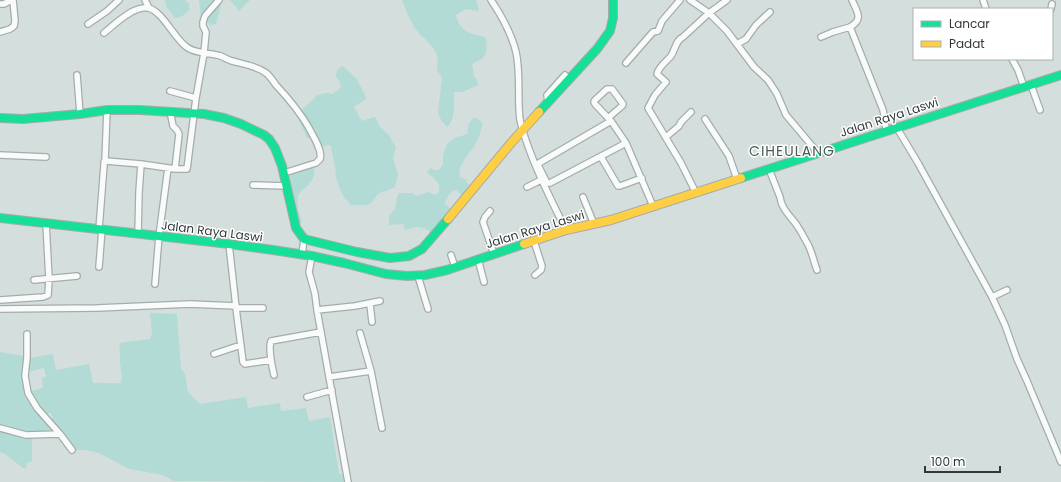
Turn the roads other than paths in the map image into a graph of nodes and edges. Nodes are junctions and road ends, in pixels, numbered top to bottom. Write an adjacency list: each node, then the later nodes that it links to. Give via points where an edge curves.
1 (12, 0): 11 (street); 17 (street, via 14,26)
2 (119, 0): 15 (street)
3 (145, 0): 12 (street)
4 (218, 0): 21 (street, via 203,22 206,32)
5 (491, 0): 40 (street, via 499,12 516,52)
6 (613, 0): 29 (main road, via 610,31 597,49)
7 (680, 0): 23 (street, via 662,21 658,31 653,32)
8 (690, 0): 14 (street)
9 (727, 0): 14 (street)
10 (852, 0): 16 (street, via 858,16 856,23)
11 (0, 4)
12 (149, 8): 18 (street, via 130,13); 21 (street, via 159,14 185,46)
13 (770, 12): 20 (street, via 753,28 746,39)
14 (708, 13): 20 (street); 42 (street, via 679,39 670,57 657,72 666,82 648,108)
15 (88, 24)
16 (850, 27): 19 (street); 41 (street, via 886,120)
17 (0, 32)
18 (104, 33)
19 (821, 37)
20 (737, 44): 44 (street, via 754,67 768,80 786,115)
21 (204, 53): 30 (street); 53 (street, via 246,64 266,73 305,120 321,157 316,163)
22 (1013, 60): 27 (street)
23 (626, 63)
24 (77, 75): 36 (street)
25 (564, 75): 29 (street)
26 (1060, 77): 27 (main road, Jalan Raya Laswi)
27 (1027, 86): 32 (street); 41 (main road, Jalan Raya Laswi)
28 (170, 90): 30 (street)
29 (552, 96): 40 (main road)
30 (196, 98): 35 (street)
31 (106, 110): 33 (main road); 36 (main road); 48 (street)
32 (1040, 110)
33 (170, 111): 35 (main road); 51 (street, via 173,126 179,134)
34 (691, 112): 42 (street)
35 (194, 113): 51 (street, via 187,169); 53 (main road, via 224,118 264,135 275,148)
36 (80, 114): 37 (main road, via 23,119)
37 (0, 118)
38 (705, 119): 55 (street, via 729,156)
39 (610, 120): 39 (street, via 594,102 607,89 612,88 623,104); 43 (street); 47 (street, via 538,165 548,184)
40 (521, 125): 56 (street); 71 (main road, via 511,143 474,189 426,246 414,254 390,258)
41 (892, 129): 44 (main road, Jalan Raya Laswi); 90 (street, via 918,163)
42 (666, 137): 60 (street)
43 (626, 143): 47 (street); 54 (street)
44 (818, 153): 52 (main road, Jalan Raya Laswi)
45 (0, 155): 46 (street)
46 (46, 157)
47 (601, 157): 54 (street, via 618,186)
48 (105, 161): 49 (street); 67 (street)
49 (141, 164): 50 (street); 69 (street)
50 (168, 168): 51 (street); 70 (street)
51 (175, 169)
52 (769, 169): 55 (main road, Jalan Raya Laswi); 81 (street, via 780,201 809,245)
53 (284, 173): 58 (main road)
54 (642, 178): 62 (street)
55 (737, 179): 60 (main road, Jalan Raya Laswi)
56 (541, 180): 59 (street); 68 (street)
57 (253, 185): 58 (street)
58 (287, 186): 71 (main road, via 296,228)
59 (527, 187)
60 (696, 193): 62 (main road, Jalan Raya Laswi)
61 (583, 197): 66 (street)
62 (653, 206): 66 (main road, Jalan Raya Laswi)
63 (490, 211): 74 (street, via 484,222)
64 (0, 218): 65 (main road, Jalan Raya Laswi)
65 (46, 223): 67 (main road, Jalan Raya Laswi); 85 (street)
66 (594, 224): 68 (main road, Jalan Raya Laswi)
67 (101, 229): 69 (main road, Jalan Raya Laswi); 79 (street)
68 (566, 230): 72 (main road, Jalan Raya Laswi)
69 (138, 234): 70 (main road, Jalan Raya Laswi)
70 (159, 236): 73 (main road, Jalan Raya Laswi); 88 (street)
71 (304, 239): 75 (street)
72 (534, 241): 74 (main road, Jalan Raya Laswi); 82 (street, via 542,266)
73 (229, 244): 75 (main road, Jalan Raya Laswi); 94 (street)
74 (494, 254): 78 (main road, Jalan Raya Laswi)
75 (302, 255): 77 (main road, Jalan Raya Laswi)
76 (451, 255): 80 (street)
77 (312, 256): 84 (main road, Jalan Raya Laswi, via 397,276); 98 (street, via 308,272)
78 (478, 260): 80 (main road, Jalan Raya Laswi); 87 (street)
79 (98, 267)
80 (455, 267): 84 (main road, Jalan Raya Laswi)
81 (818, 270)
82 (535, 275)
83 (77, 276): 85 (street)
84 (418, 276): 97 (street)
85 (49, 279): 86 (street); 91 (street, via 49,293 46,297)
86 (34, 280)
87 (484, 282)
88 (155, 284)
89 (1007, 290): 90 (street)
90 (992, 297): 115 (street)
91 (0, 300)
92 (380, 301): 93 (street)
93 (370, 304): 98 (street); 99 (street)
94 (236, 307): 95 (street); 96 (street, via 190,304); 103 (street)
95 (263, 308)
96 (0, 309)
97 (428, 309)
98 (317, 310): 100 (street)
99 (372, 322)
100 (321, 332): 105 (street, via 271,341); 108 (street)
101 (360, 333): 106 (street)
102 (27, 334): 113 (street, via 25,376 28,393 37,408)
103 (241, 345): 104 (street); 105 (street, via 245,364)
104 (214, 354)
105 (271, 360): 107 (street)
106 (371, 371): 108 (street); 112 (street)
107 (274, 375)
108 (329, 377): 109 (street)
109 (332, 390): 110 (street); 116 (street)
110 (306, 397)
111 (0, 428): 113 (street, via 26,435)
112 (382, 428)
113 (60, 434): 114 (street)
114 (72, 450)
115 (1061, 462)
116 (348, 482)

